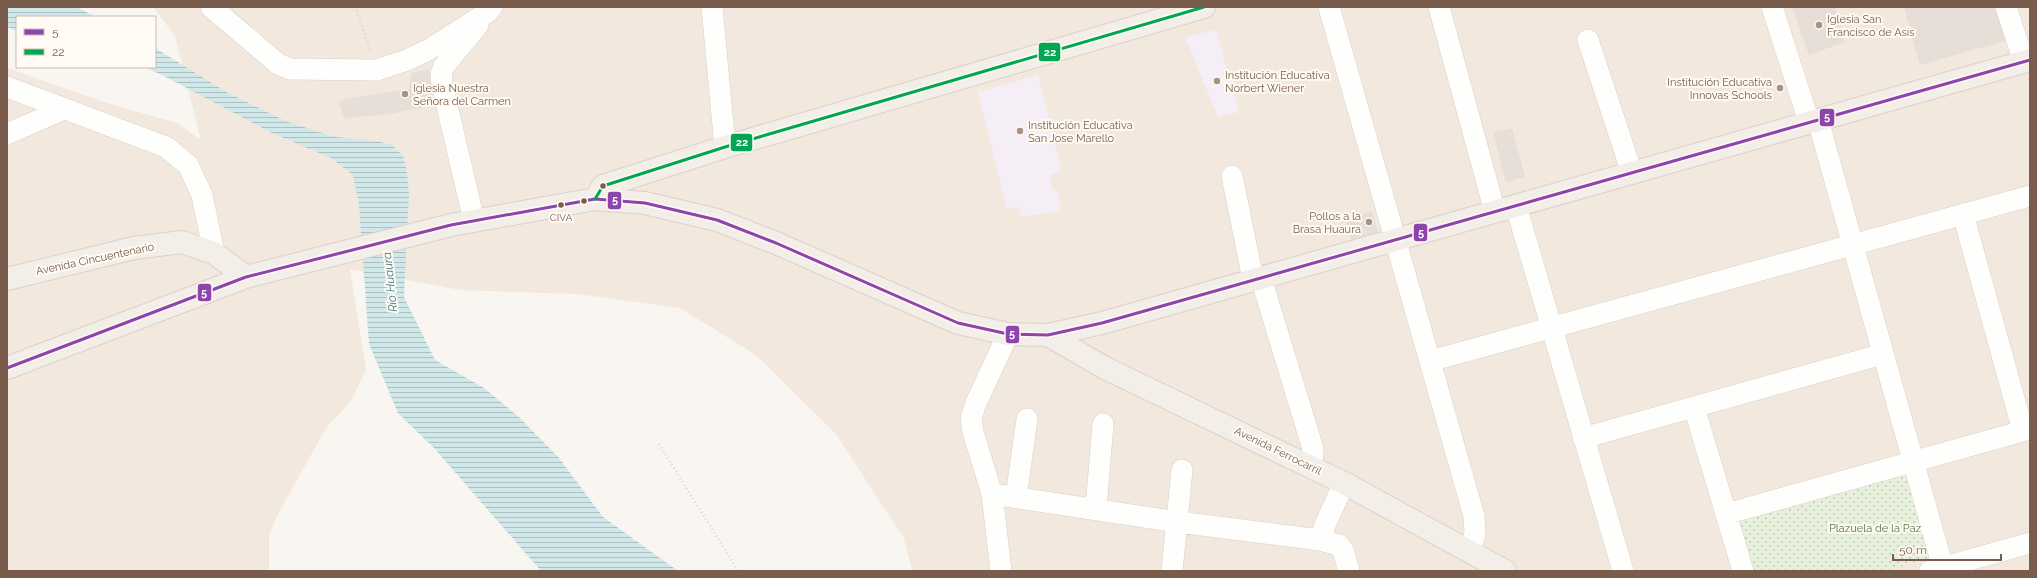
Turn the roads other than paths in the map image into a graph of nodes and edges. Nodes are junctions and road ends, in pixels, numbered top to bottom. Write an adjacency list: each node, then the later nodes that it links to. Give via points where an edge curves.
1 (211, 7): 8 (street, via 278,64 290,69 377,70 428,50)
2 (712, 7): 15 (street)
3 (1204, 7): 15 (main road)
4 (1329, 7): 23 (street)
5 (1439, 7): 20 (street)
6 (1772, 7): 13 (street)
7 (2006, 7): 10 (street)
8 (490, 9): 22 (street, via 444,66 442,74 442,84)
9 (1588, 40): 16 (street)
10 (2028, 66): 13 (main road)
11 (7, 87): 12 (street)
12 (64, 109): 14 (street); 25 (street, via 166,147 188,165 202,195)
13 (1813, 121): 16 (main road); 24 (street)
14 (7, 134)
15 (725, 147): 19 (main road, via 603,186)
16 (1632, 173): 20 (main road)
17 (1232, 176): 28 (street)
18 (2030, 196): 21 (street)
19 (595, 199): 22 (main road); 30 (main road, via 645,204 717,220 776,243 958,323)
20 (1506, 209): 23 (main road); 29 (street)
21 (1963, 214): 24 (street); 38 (street)
22 (474, 221): 26 (main road)
23 (1395, 240): 28 (main road); 33 (street)
24 (1853, 245): 29 (street); 32 (street)
25 (214, 253): 26 (main road, Avenida Cincuentenario); 27 (main road, Avenida Cincuentenario, via 182,242 148,247)
26 (246, 277): 34 (main road)
27 (7, 279)
28 (1257, 279): 31 (main road, via 1102,323); 41 (street, via 1313,449)
29 (1551, 328): 33 (street); 39 (street)
30 (1008, 334): 31 (main road); 44 (street, via 971,418 972,432)
31 (1048, 335): 41 (main road, Avenida Ferrocarril, via 1105,368)
32 (1883, 354): 35 (street); 40 (street)
33 (1430, 361): 51 (street, via 1474,516 1475,533)
34 (7, 368)
35 (1694, 407): 39 (street); 47 (street)
36 (1027, 419): 45 (street)
37 (1103, 424): 46 (street)
38 (2027, 430): 40 (street)
39 (1583, 438): 57 (street)
40 (1913, 461): 47 (street); 52 (street)
41 (1312, 467): 43 (main road, Avenida Ferrocarril)
42 (1182, 470): 48 (street)
43 (1344, 483): 49 (street); 51 (main road, Avenida Ferrocarril)
44 (992, 494): 45 (street); 53 (street)
45 (1016, 497): 46 (street)
46 (1096, 509): 48 (street)
47 (1726, 514): 58 (street)
48 (1178, 522): 49 (street); 54 (street)
49 (1320, 540): 55 (street, via 1339,545)
50 (2030, 543): 52 (street)
51 (1470, 552): 56 (main road, Avenida Ferrocarril)
52 (1937, 569)
53 (1001, 571)
54 (1172, 571)
55 (1349, 571)
56 (1504, 571)
57 (1623, 571)
58 (1743, 571)

